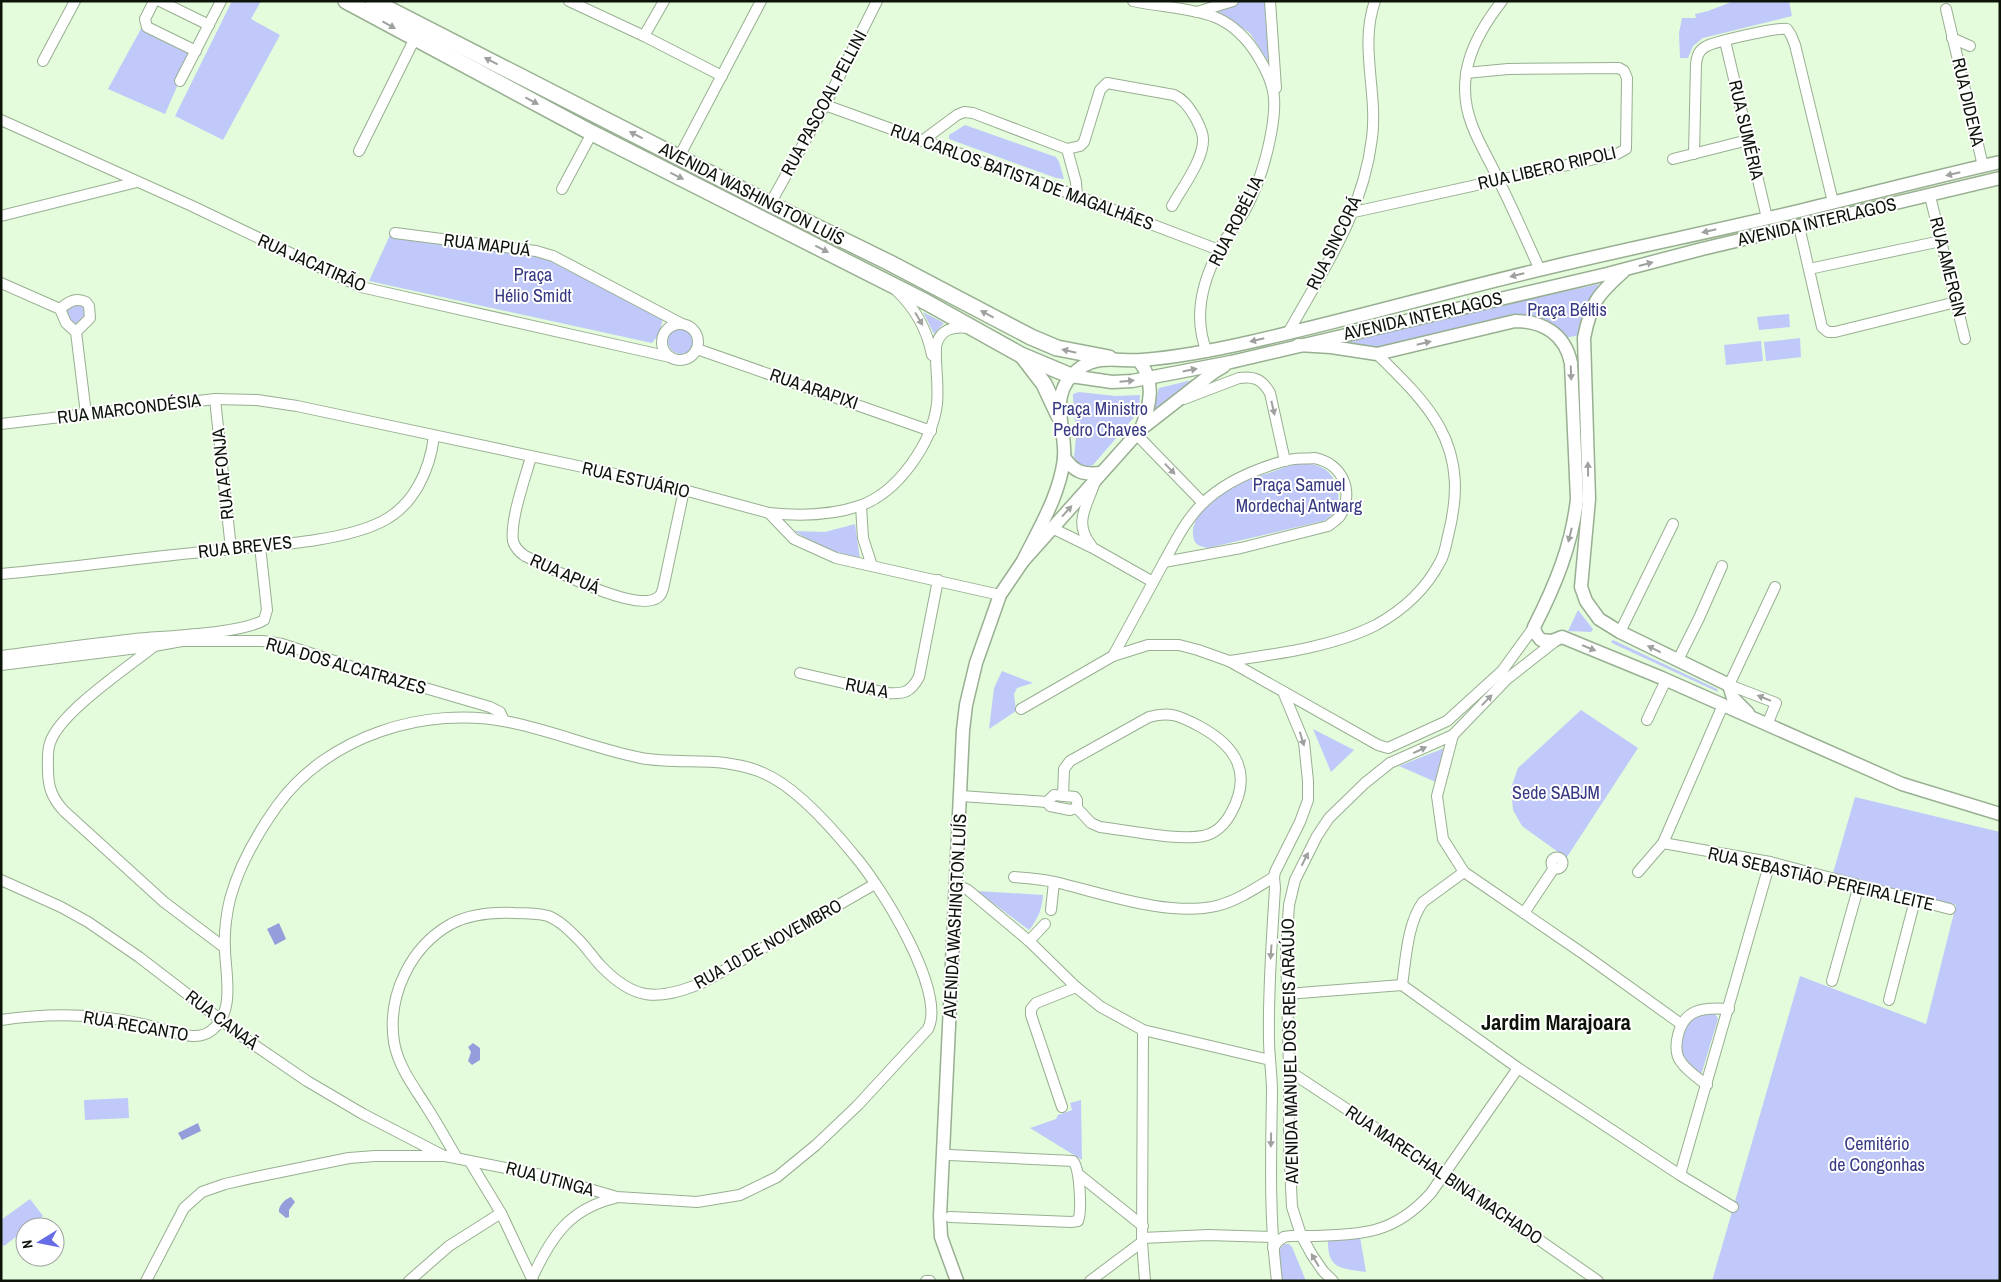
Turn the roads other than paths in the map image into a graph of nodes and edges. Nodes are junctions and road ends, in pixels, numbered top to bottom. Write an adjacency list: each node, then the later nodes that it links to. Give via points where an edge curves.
1 (75, 1): 25 (street)
2 (154, 1): 24 (street, via 144,19 147,27)
3 (160, 1): 18 (street)
4 (221, 1): 18 (street)
5 (346, 1): 20 (highway, AVENIDA WASHINGTON LUÍS, one-way to 20)
6 (373, 1): 38 (highway, AVENIDA WASHINGTON LUÍS, one-way to 6)
7 (569, 1): 19 (street)
8 (664, 1): 19 (street)
9 (761, 1): 27 (street)
10 (877, 1): 30 (street, RUA PASCOAL PELLINI)
11 (1133, 1): 17 (street, RUA ROBÉLIA)
12 (1233, 1): 17 (street)
13 (1270, 1): 29 (street)
14 (1375, 1): 51 (street, RUA SINCORÁ, via 1367,40 1373,136)
15 (1502, 1): 26 (street, via 1476,39)
16 (1946, 9): 21 (street, RUA DIDENA)
17 (1196, 12): 29 (street, RUA ROBÉLIA, via 1216,18 1240,33 1264,65)
18 (209, 25): 24 (street)
19 (644, 36): 27 (street)
20 (415, 38): 32 (highway, AVENIDA WASHINGTON LUÍS, one-way to 32); 36 (street)
21 (1952, 38): 23 (street, RUA DIDENA); 41 (street, RUA DIDENA)
22 (1725, 41): 33 (street, RUA SUMÉRIA); 37 (street, via 1708,45 1697,55); 48 (street, via 1783,28 1790,32)
23 (1970, 46)
24 (196, 50): 28 (street)
25 (43, 61)
26 (1466, 73): 43 (street, via 1465,89 1471,123); 43 (street, RUA LIBERO RIPOLI, via 1508,69 1618,68 1626,74 1627,141 1624,151)
27 (722, 76): 38 (street)
28 (180, 81)
29 (1276, 95): 57 (street, RUA ROBÉLIA, via 1266,160 1244,212)
30 (825, 105): 34 (street, RUA CARLOS BATISTA DE MAGALHÃES); 49 (street, RUA PASCOAL PELLINI)
31 (1, 120): 44 (street, RUA JACATIRÃO)
32 (592, 134): 45 (street); 63 (highway, AVENIDA WASHINGTON LUÍS, one-way to 63)
33 (1748, 140): 37 (street); 53 (street, RUA SUMÉRIA)
34 (922, 141): 35 (street, via 957,115 968,112); 46 (street, RUA CARLOS BATISTA DE MAGALHÃES)
35 (1067, 149): 46 (street); 50 (street, via 1084,142 1100,90 1107,83 1182,98 1202,129 1203,140 1201,155)
36 (359, 151)
37 (1694, 154): 39 (street)
38 (679, 157): 49 (highway, AVENIDA WASHINGTON LUÍS)
39 (1673, 159)
40 (2000, 162): 41 (main road, AVENIDA INTERLAGOS)
41 (1983, 166): 48 (main road, AVENIDA INTERLAGOS, one-way to 48)
42 (2000, 178): 47 (main road, AVENIDA INTERLAGOS)
43 (1499, 180): 51 (street, RUA LIBERO RIPOLI); 60 (street)
44 (137, 182): 52 (street); 80 (street, RUA JACATIRÃO, via 361,287)
45 (562, 189)
46 (1077, 196): 57 (street, RUA CARLOS BATISTA DE MAGALHÃES)
47 (1930, 196): 54 (main road, AVENIDA INTERLAGOS); 56 (street, RUA AMERGIN)
48 (1834, 202): 53 (main road, AVENIDA INTERLAGOS)
49 (770, 204): 81 (highway, AVENIDA WASHINGTON LUÍS, one-way to 49, via 1057,348 1031,337)
50 (1172, 206)
51 (1354, 212): 71 (street, RUA SINCORÁ)
52 (1, 216)
53 (1767, 218): 58 (main road, AVENIDA INTERLAGOS, one-way to 58)
54 (1799, 226): 59 (street); 61 (main road, AVENIDA INTERLAGOS, one-way to 54)
55 (395, 234): 68 (street, RUA MAPUÁ, via 536,250)
56 (1941, 241): 59 (street); 66 (street, RUA AMERGIN)
57 (1219, 250): 77 (street, RUA ROBÉLIA, via 1201,299 1199,324)
58 (1590, 258): 60 (main road, AVENIDA INTERLAGOS); 62 (main road, via 1598,267)
59 (1809, 269): 66 (street, via 1822,327 1831,332)
60 (1540, 270): 71 (main road, AVENIDA INTERLAGOS, one-way to 71)
61 (1625, 270): 62 (main road, AVENIDA INTERLAGOS); 65 (main road)
62 (1599, 276): 65 (main road); 75 (main road, AVENIDA INTERLAGOS)
63 (887, 283): 69 (highway, AVENIDA WASHINGTON LUÍS); 84 (street, one-way to 84, via 904,299 925,329)
64 (2, 285): 67 (street)
65 (1600, 292): 72 (main road)
66 (1956, 302): 73 (street, RUA AMERGIN)
67 (60, 309): 70 (street, via 66,323); 70 (street, via 76,299 89,306 90,318)
68 (682, 324): 76 (street, via 696,332); 80 (street, via 671,326 663,336 663,348)
69 (973, 329): 78 (highway, AVENIDA WASHINGTON LUÍS); 84 (street, via 960,327 941,334 936,346)
70 (76, 332): 90 (street)
71 (1288, 333): 77 (main road, AVENIDA INTERLAGOS, one-way to 77)
72 (1584, 338): 74 (main road); 101 (main road, one-way to 72)
73 (1965, 339)
74 (1562, 342): 79 (main road, one-way to 74, via 1528,321 1540,324); 101 (main road, one-way to 101, via 1571,363)
75 (1298, 346): 79 (main road); 83 (main road, AVENIDA INTERLAGOS)
76 (697, 349): 80 (street, via 686,359); 93 (street, RUA ARAPIXI)
77 (1207, 352): 82 (main road, AVENIDA INTERLAGOS)
78 (1022, 354): 85 (highway, AVENIDA INTERLAGOS); 91 (highway, via 1038,373)
79 (1377, 354): 126 (street, via 1426,407 1439,426 1449,450 1456,482 1454,512 1442,560 1423,588 1406,605 1376,624 1340,639)
80 (670, 357)
81 (1109, 358): 82 (main road, AVENIDA WASHINGTON LUÍS); 85 (main road, via 1088,364)
82 (1139, 361): 86 (main road)
83 (1231, 362): 86 (main road, AVENIDA INTERLAGOS, one-way to 83); 88 (main road)
84 (935, 368): 93 (street, via 937,403)
85 (1071, 376): 86 (main road, AVENIDA INTERLAGOS, one-way to 86, via 1112,382); 91 (main road, AVENIDA WASHINGTON LUÍS, via 1061,398)
86 (1149, 378): 94 (main road, AVENIDA WASHINGTON LUÍS, via 1149,405)
87 (215, 398): 89 (street, RUA MARCONDÉSIA); 90 (street, RUA MARCONDÉSIA, via 186,407); 109 (street, RUA AFONJA)
88 (1178, 402): 94 (main road); 98 (street, one-way to 98, via 1239,378 1259,379 1270,393)
89 (257, 403): 95 (street, RUA ESTUÁRIO, via 297,406)
90 (86, 414): 92 (street, RUA MARCONDÉSIA)
91 (1059, 416): 97 (main road, AVENIDA WASHINGTON LUÍS)
92 (1, 424)
93 (931, 431): 103 (street, via 899,479)
94 (1139, 432): 99 (main road, AVENIDA WASHINGTON LUÍS); 102 (street, one-way to 102)
95 (434, 436): 96 (street, RUA ESTUÁRIO); 107 (street, RUA BREVES, via 432,454 419,486 382,522 341,535)
96 (531, 457): 100 (street, RUA ESTUÁRIO); 100 (street, RUA APUÁ, via 514,524 514,543 518,550 587,586 641,601 650,601 661,595)
97 (1064, 457): 99 (main road, via 1082,474); 110 (main road, AVENIDA WASHINGTON LUÍS, via 1051,507)
98 (1285, 460): 102 (street, via 1231,483); 111 (street, via 1314,458 1331,463 1340,472 1345,503 1340,517 1328,526 1241,548)
99 (1099, 476): 106 (main road, AVENIDA WASHINGTON LUÍS, one-way to 99); 108 (street, via 1081,526)
100 (684, 490): 104 (street, RUA ESTUÁRIO)
101 (1583, 499): 119 (main road, one-way to 119, via 1555,585); 120 (main road, via 1581,587 1592,611)
102 (1203, 503): 111 (street, via 1185,525)
103 (860, 506): 104 (street, via 818,514); 112 (street, via 863,538)
104 (769, 514): 112 (street, RUA ESTUÁRIO, via 807,546 836,558)
105 (1673, 524): 120 (street)
106 (1052, 528): 108 (street); 110 (main road, AVENIDA WASHINGTON LUÍS)
107 (260, 546): 109 (street, RUA BREVES); 123 (street, via 267,610 259,624)
108 (1094, 548): 116 (street)
109 (231, 549): 114 (street, RUA BREVES)
110 (1023, 561): 118 (main road, AVENIDA WASHINGTON LUÍS)
111 (1164, 562): 116 (street)
112 (872, 566): 115 (street, RUA ESTUÁRIO)
113 (1722, 566): 125 (street)
114 (1, 574)
115 (938, 580): 118 (street, RUA ESTUÁRIO); 128 (street, RUA A, via 919,677 911,690 900,694 887,693)
116 (1153, 582): 124 (street)
117 (1775, 586): 130 (street)
118 (1000, 595): 141 (main road, AVENIDA WASHINGTON LUÍS, via 969,689)
119 (1534, 627): 121 (main road, via 1541,640 1552,641); 138 (street, via 1502,671)
120 (1620, 632): 125 (main road, one-way to 120)
121 (1562, 637): 129 (main road, one-way to 129); 140 (street, AVENIDA MANUEL DOS REIS ARAÚJO, one-way to 121, via 1507,679)
122 (154, 646): 127 (street, RUA DOS ALCATRAZES); 136 (street, RUA DOS ALCATRAZES, via 182,641 247,640 282,644 490,707 500,712); 164 (street, via 66,718 50,742 48,780 56,802 64,811 164,902)
123 (1, 656)
124 (1113, 656): 126 (street, via 1148,645 1179,645); 134 (street)
125 (1678, 660): 130 (main road)
126 (1229, 661): 131 (street)
127 (1, 665)
128 (800, 673)
129 (1666, 680): 132 (main road); 137 (street)
130 (1730, 685): 132 (main road); 135 (main road, via 1733,698); 139 (street, one-way to 130, via 1776,703)
131 (1284, 694): 138 (street, via 1388,748); 152 (street, AVENIDA MANUEL DOS REIS ARAÚJO, one-way to 152, via 1304,742 1308,800)
132 (1707, 698): 133 (main road)
133 (1723, 705): 135 (main road); 146 (street)
134 (1021, 709)
135 (1752, 718): 139 (main road)
136 (504, 720): 155 (street, RUA DOS ALCATRAZES, via 642,759 721,763 762,772 789,790 823,820 858,859); 164 (street, RUA DOS ALCATRAZES, via 453,718 400,725 371,735 317,765 279,803 252,846 230,901)
137 (1647, 720)
138 (1448, 721): 140 (street)
139 (1767, 725): 145 (main road, via 1902,784)
140 (1453, 735): 149 (street, via 1437,796 1443,839); 168 (street, AVENIDA MANUEL DOS REIS ARAÚJO, one-way to 140, via 1289,905 1295,880 1317,836 1329,818 1390,762)
141 (961, 796): 143 (street); 156 (main road, AVENIDA WASHINGTON LUÍS)
142 (1063, 796): 143 (street, via 1054,795); 144 (street, via 1077,798); 144 (street, via 1064,769 1070,761 1159,714 1172,714 1211,733 1223,742 1239,763 1242,779 1237,802 1227,821 1204,836 1186,838 1100,827 1091,823)
143 (1047, 802): 144 (street, via 1054,808)
144 (1077, 808)
145 (2000, 814)
146 (1663, 843): 147 (street, RUA SEBASTIÃO PEREIRA LEITE); 150 (street)
147 (1770, 862): 157 (street, RUA SEBASTIÃO PEREIRA LEITE); 170 (street)
148 (1554, 868): 161 (street)
149 (1464, 872): 161 (street); 166 (street, via 1419,908 1411,931)
150 (1638, 872)
151 (1014, 877): 154 (street)
152 (1274, 877): 154 (street, via 1231,901 1192,908 1148,905); 176 (street, AVENIDA MANUEL DOS REIS ARAÚJO, one-way to 176, via 1269,972)
153 (1, 880): 172 (street, RUA CANAÃ, via 88,922)
154 (1054, 882): 160 (street)
155 (875, 884): 171 (street, RUA DOS ALCATRAZES, via 898,918 916,957); 183 (street, RUA 10 DE NOVEMBRO, via 702,983 677,993 661,995 643,994 620,984 555,919 501,912 479,914 452,923 419,951 404,973 394,1005 393,1025 397,1054 407,1076)
156 (958, 885): 163 (street); 200 (main road, AVENIDA WASHINGTON LUÍS, via 940,1216 941,1237)
157 (1860, 885): 158 (street, RUA SEBASTIÃO PEREIRA LEITE); 165 (street)
158 (1915, 900): 159 (street, RUA SEBASTIÃO PEREIRA LEITE); 169 (street)
159 (1950, 909)
160 (1052, 910)
161 (1524, 913): 174 (street)
162 (1045, 924): 163 (street)
163 (1029, 941): 167 (street)
164 (225, 948): 172 (street, via 227,996)
165 (1832, 981)
166 (1402, 985): 168 (street); 177 (street)
167 (1076, 987): 175 (street, via 1101,1007); 180 (street, via 1036,1003 1031,1009)
168 (1287, 994): 178 (street, AVENIDA MANUEL DOS REIS ARAÚJO)
169 (1889, 1000)
170 (1729, 1009): 174 (street, via 1704,1009); 179 (street)
171 (932, 1015): 188 (street, RUA UTINGA, via 923,1036 888,1073 816,1145 777,1177 740,1195 716,1200 677,1202)
172 (223, 1019): 173 (street, RUA RECANTO, via 214,1029 198,1036 97,1017 29,1016); 182 (street, RUA CANAÃ, via 247,1040 307,1081)
173 (1, 1020)
174 (1681, 1024): 179 (street, via 1676,1046 1680,1061)
175 (1143, 1030): 176 (street); 192 (street)
176 (1270, 1060): 194 (street, AVENIDA MANUEL DOS REIS ARAÚJO, one-way to 194)
177 (1518, 1068): 186 (street); 187 (street)
178 (1289, 1071): 186 (street, RUA MARECHAL BINA MACHADO); 193 (street, AVENIDA MANUEL DOS REIS ARAÚJO, via 1288,1146 1292,1207)
179 (1706, 1085): 187 (street)
180 (1062, 1107)
181 (949, 1155): 185 (street, via 1068,1160 1074,1162)
182 (445, 1156): 183 (street, RUA UTINGA); 198 (street, RUA UTINGA, via 349,1158 248,1178 202,1192 184,1208)
183 (457, 1158): 184 (street, RUA UTINGA)
184 (470, 1162): 188 (street, RUA UTINGA, via 541,1175); 190 (street)
185 (1078, 1174): 191 (street, via 1079,1218 1075,1222); 192 (street)
186 (1446, 1174): 193 (street, via 1417,1208 1388,1226 1360,1233); 205 (street, RUA MARECHAL BINA MACHADO)
187 (1680, 1175): 189 (street)
188 (617, 1197): 197 (street, via 601,1201 573,1216 559,1230)
189 (1733, 1207)
190 (502, 1213): 197 (street); 199 (street, via 449,1246)
191 (950, 1217)
192 (1142, 1226): 195 (street)
193 (1301, 1235): 196 (street, via 1284,1237); 204 (street, AVENIDA MANUEL DOS REIS ARAÚJO, one-way to 193, via 1316,1263)
194 (1272, 1237): 195 (street, via 1208,1235); 196 (street, AVENIDA MANUEL DOS REIS ARAÚJO)
195 (1142, 1240): 201 (street); 202 (street)
196 (1273, 1248): 203 (street, AVENIDA MANUEL DOS REIS ARAÚJO)
197 (532, 1279)
198 (146, 1281)
199 (409, 1281)
200 (957, 1281)
201 (1090, 1281)
202 (1145, 1281)
203 (1277, 1281)
204 (1333, 1281)
205 (1598, 1281)

